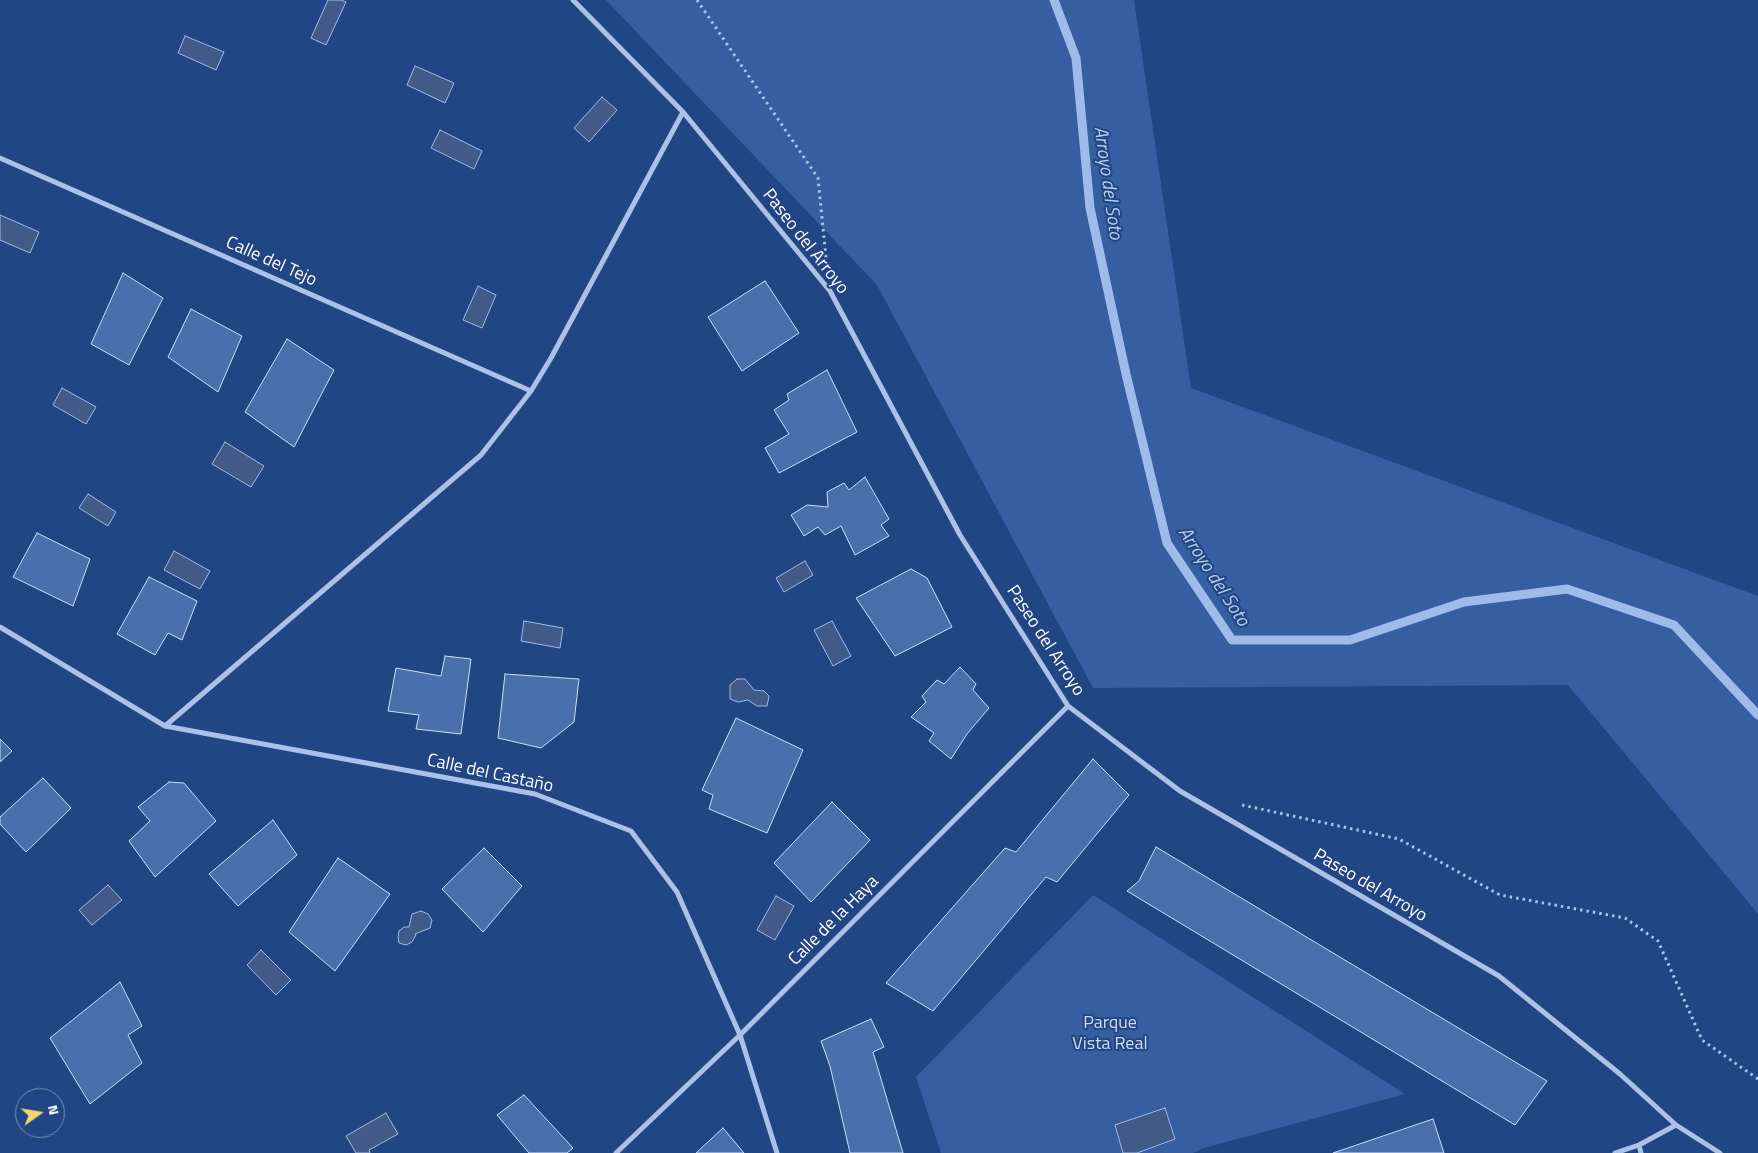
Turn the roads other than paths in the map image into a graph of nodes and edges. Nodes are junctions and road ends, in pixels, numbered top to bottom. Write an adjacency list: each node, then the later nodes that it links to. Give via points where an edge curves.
1 (573, 0): 2 (street, Paseo del Arroyo)
2 (683, 112): 4 (street); 6 (street, Paseo del Arroyo, via 830,291 960,535)
3 (0, 158): 4 (street, Calle del Tejo)
4 (531, 391): 7 (street, via 481,455)
5 (0, 627): 7 (street)
6 (1068, 706): 8 (street, Calle de la Haya); 9 (street, Paseo del Arroyo, via 1180,792 1499,976 1620,1074)
7 (165, 726): 8 (street, Calle del Castaño, via 535,794 631,832 677,892)
8 (740, 1035): 11 (street, Calle de la Haya); 12 (street, Calle del Castaño)
9 (1676, 1125): 10 (street); 15 (street, Paseo del Arroyo)
10 (1639, 1144): 13 (street); 14 (street)
11 (616, 1153)
12 (777, 1153)
13 (1615, 1153)
14 (1641, 1153)
15 (1720, 1153)

